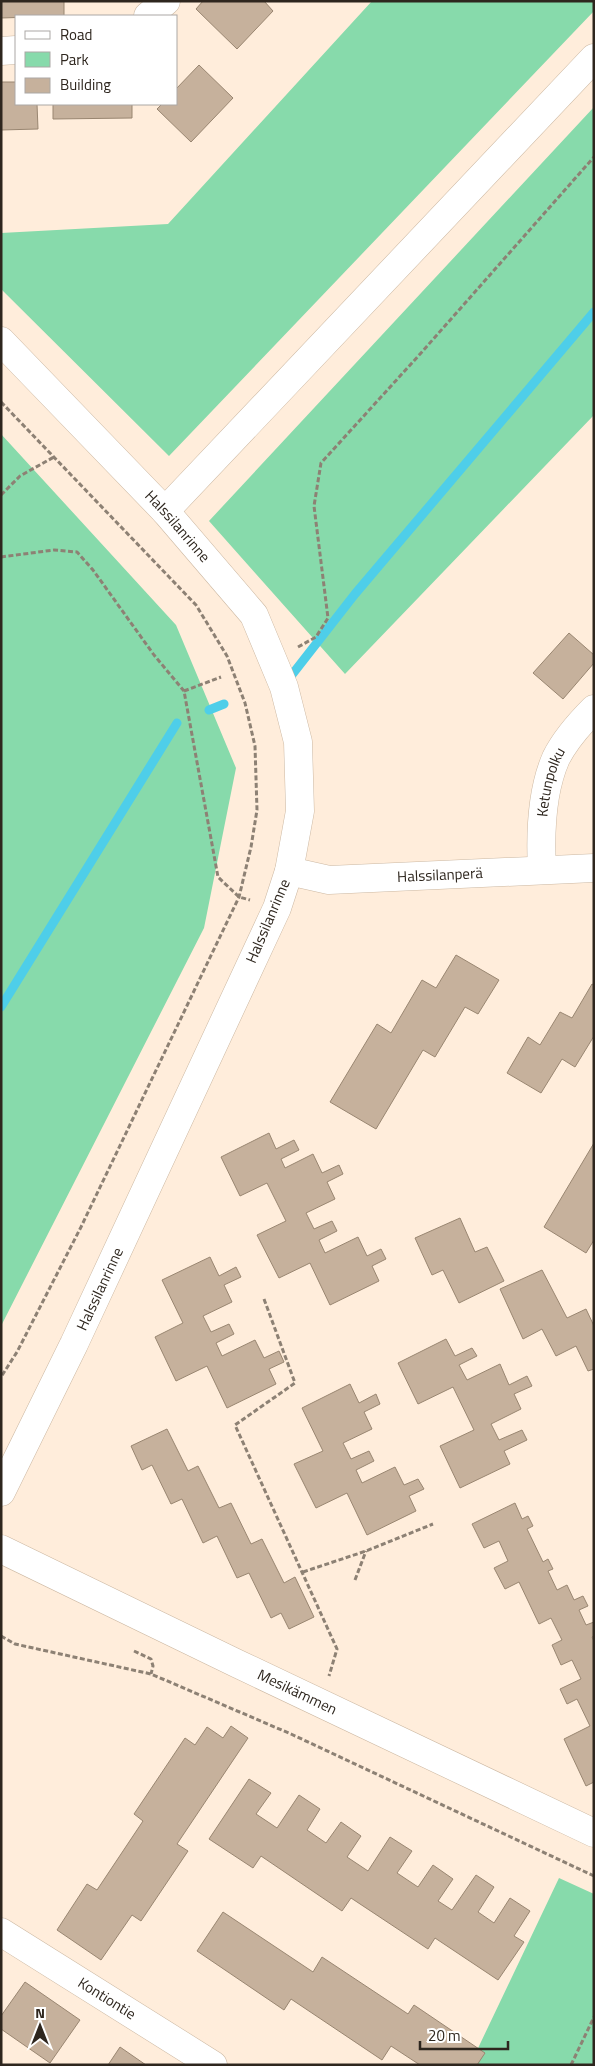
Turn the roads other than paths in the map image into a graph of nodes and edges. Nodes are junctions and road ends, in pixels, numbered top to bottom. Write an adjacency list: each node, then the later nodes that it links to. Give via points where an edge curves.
1 (166, 1): 2 (street)
2 (149, 15)
3 (15, 50): 4 (street)
4 (1, 51)
5 (594, 58): 7 (street)
6 (1, 341): 7 (street, Halssilanrinne)
7 (165, 511): 11 (street, Halssilanrinne, via 254,615 284,687 298,742 300,810)
8 (594, 709): 10 (street, Ketunpolku, via 577,726 556,758 540,832)
9 (594, 868): 10 (street, Halssilanperä)
10 (542, 870): 11 (street, Halssilanperä, via 330,880)
11 (289, 871): 12 (street, Halssilanrinne, via 276,908 79,1335)
12 (1, 1492)
13 (1, 1549): 14 (street, Mesikämmen)
14 (594, 1833)
15 (1, 1932): 16 (street, Kontiontie)
16 (213, 2065)

